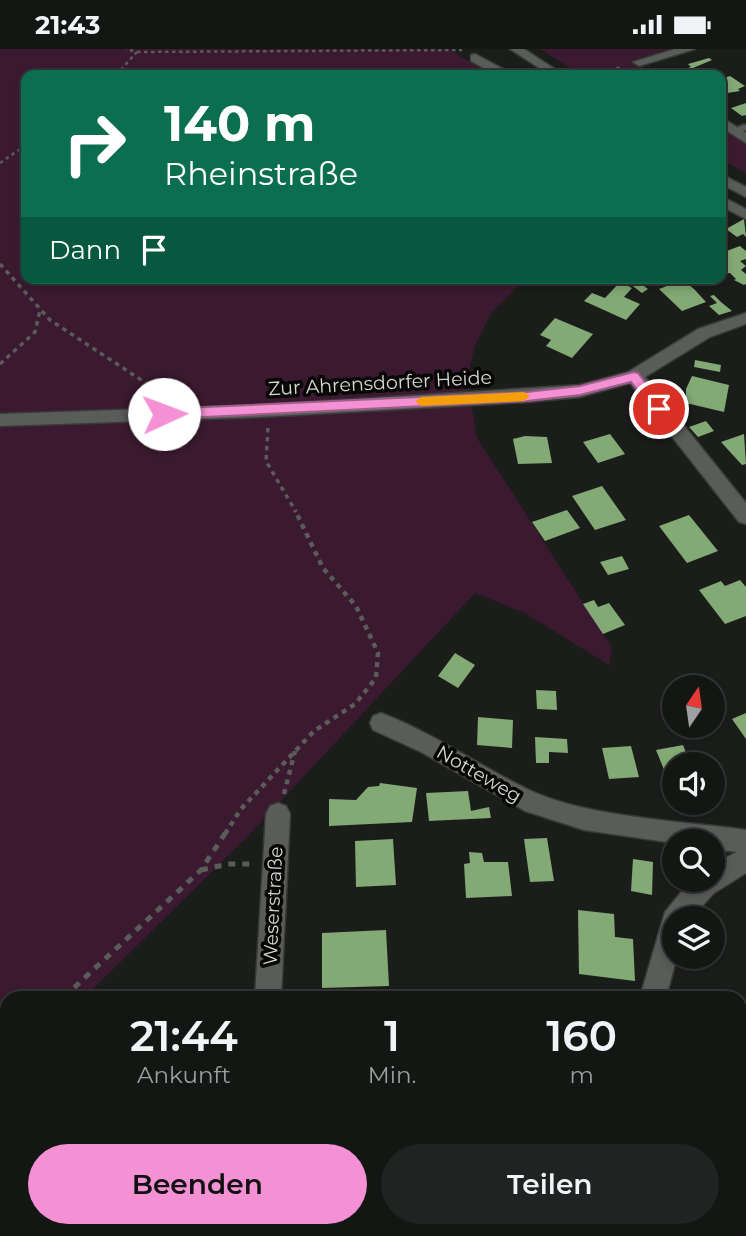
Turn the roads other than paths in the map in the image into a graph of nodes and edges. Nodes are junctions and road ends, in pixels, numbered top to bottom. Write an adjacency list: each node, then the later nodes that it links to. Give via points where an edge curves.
1 (516, 49): 5 (street)
2 (689, 49): 6 (street, via 639,62)
3 (475, 58): 4 (street)
4 (496, 70)
5 (550, 70)
6 (651, 70)
7 (726, 124): 8 (street)
8 (742, 133)
9 (726, 181): 10 (street)
10 (746, 193)
11 (726, 203): 12 (street)
12 (746, 215)
13 (746, 318): 14 (street, Zur Ahrensdorfer Heide, via 704,333)
14 (634, 376): 15 (street, Zur Ahrensdorfer Heide, via 589,389 527,396); 16 (street)
15 (0, 420)
16 (746, 517)
17 (382, 723): 19 (street, Notteweg, via 525,800 584,819)
18 (278, 814): 23 (street, Weserstraße)
19 (746, 842)
20 (746, 861): 21 (street, via 689,896)
21 (683, 906)
22 (662, 964): 24 (street)
23 (268, 991)
24 (655, 991)

